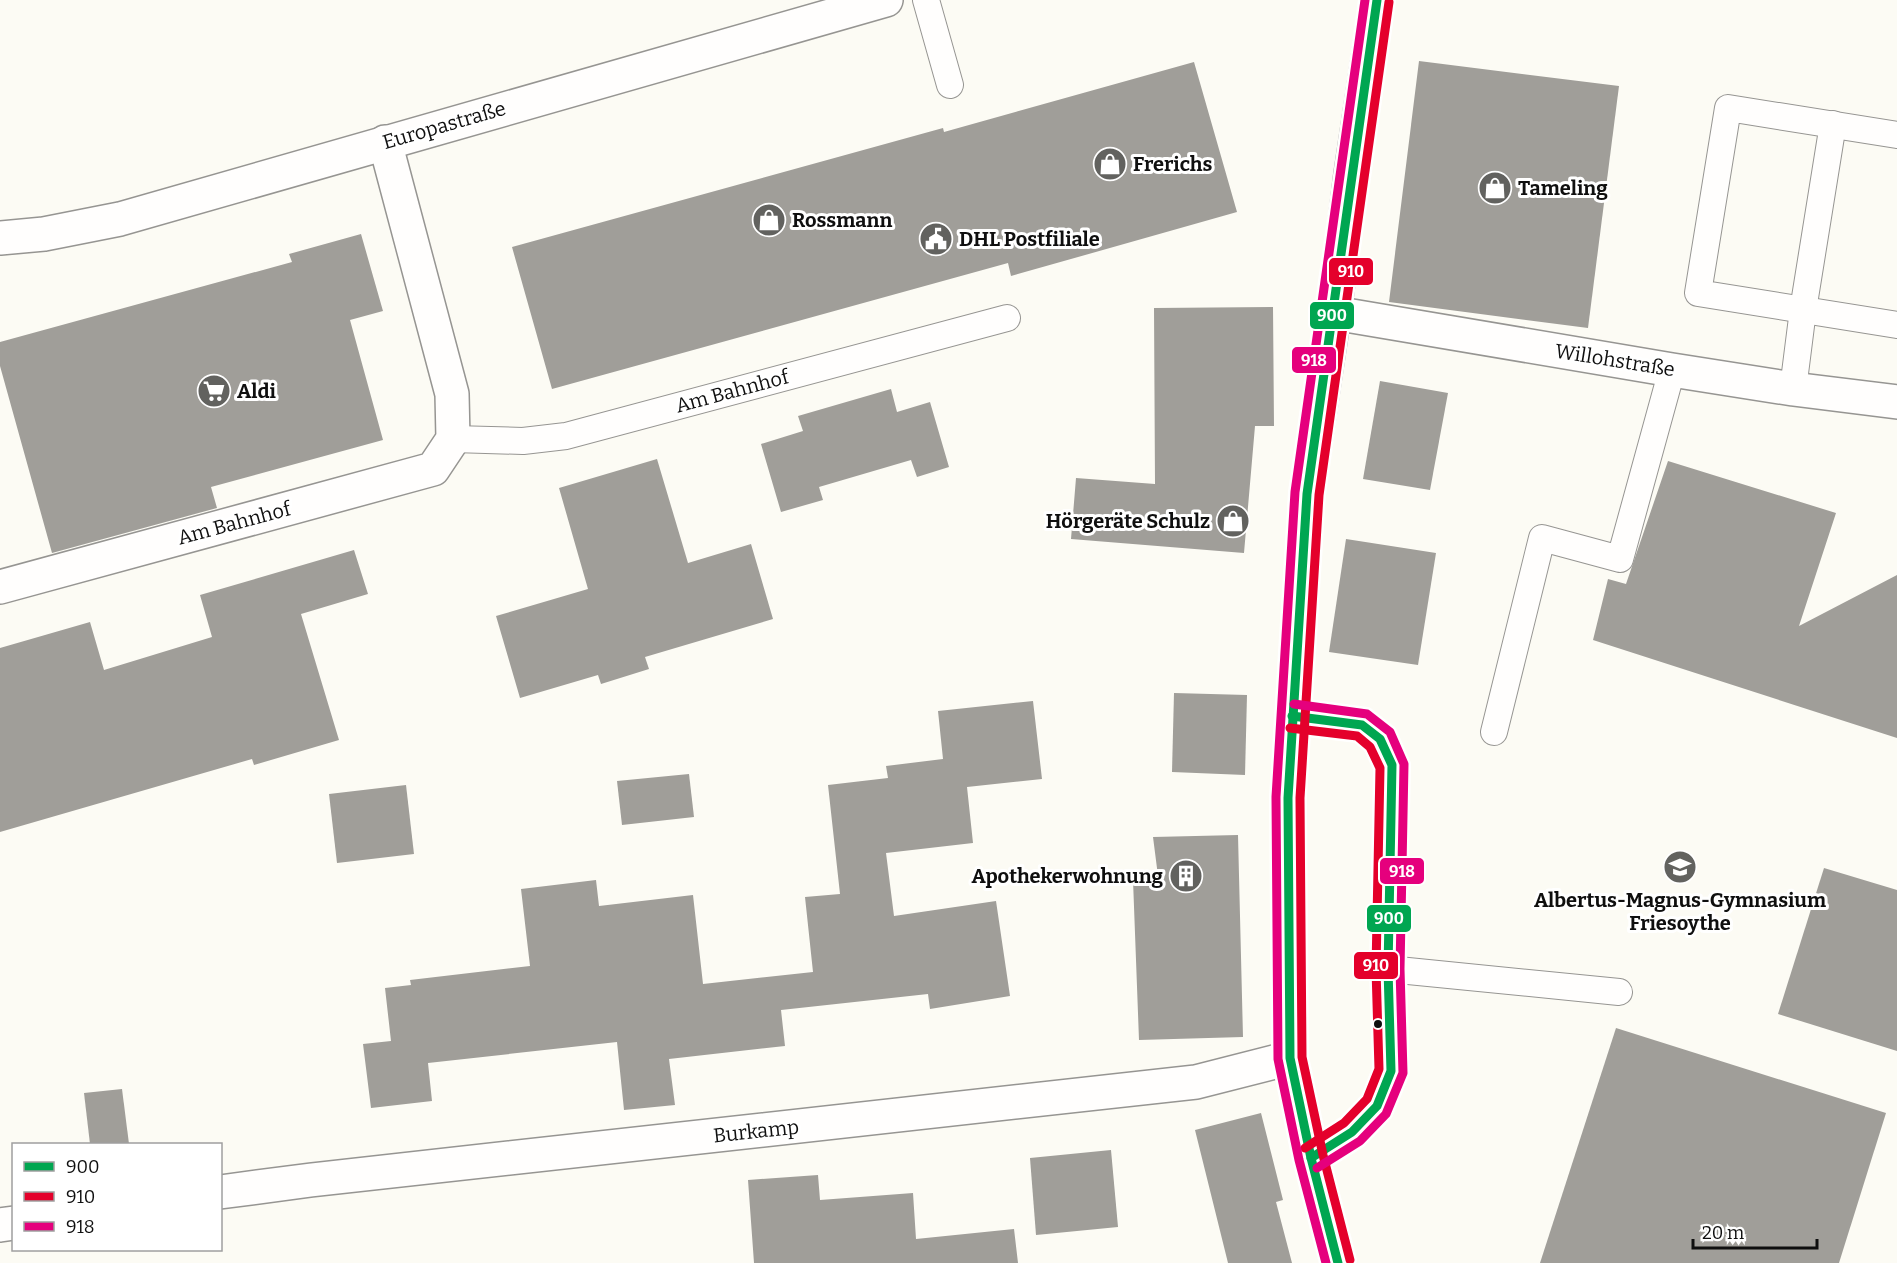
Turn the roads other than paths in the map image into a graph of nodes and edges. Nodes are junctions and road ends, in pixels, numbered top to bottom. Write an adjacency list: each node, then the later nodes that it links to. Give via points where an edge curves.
1 (886, 0): 7 (street, Europastraße)
2 (926, 0): 4 (lane)
3 (1377, 0): 10 (street)
4 (950, 85)
5 (1833, 124): 6 (lane); 9 (lane); 9 (lane, via 1728,108 1698,293)
6 (1897, 135)
7 (385, 142): 8 (street, Europastraße, via 120,219 44,234); 16 (street, via 452,394)
8 (0, 237)
9 (1803, 310): 12 (lane); 14 (lane)
10 (1334, 313): 13 (street, Willohstraße); 18 (street, via 1307,494)
11 (1007, 318): 16 (lane, Am Bahnhof, via 566,436 523,441)
12 (1897, 325)
13 (1672, 370): 14 (street, Willohstraße); 19 (lane, via 1620,559 1542,537)
14 (1792, 389): 15 (street, Willohstraße)
15 (1897, 402)
16 (453, 439): 17 (street, Am Bahnhof, via 433,469)
17 (0, 587)
18 (1292, 716): 20 (lane, via 1362,725 1380,739 1392,765); 22 (street, via 1288,798)
19 (1494, 732)
20 (1388, 969): 21 (lane); 23 (lane, via 1391,1071 1377,1106 1352,1132)
21 (1619, 992)
22 (1290, 1059): 23 (street); 24 (street, Burkamp, via 1196,1082)
23 (1311, 1158): 25 (street)
24 (222, 1192)
25 (1338, 1263)

